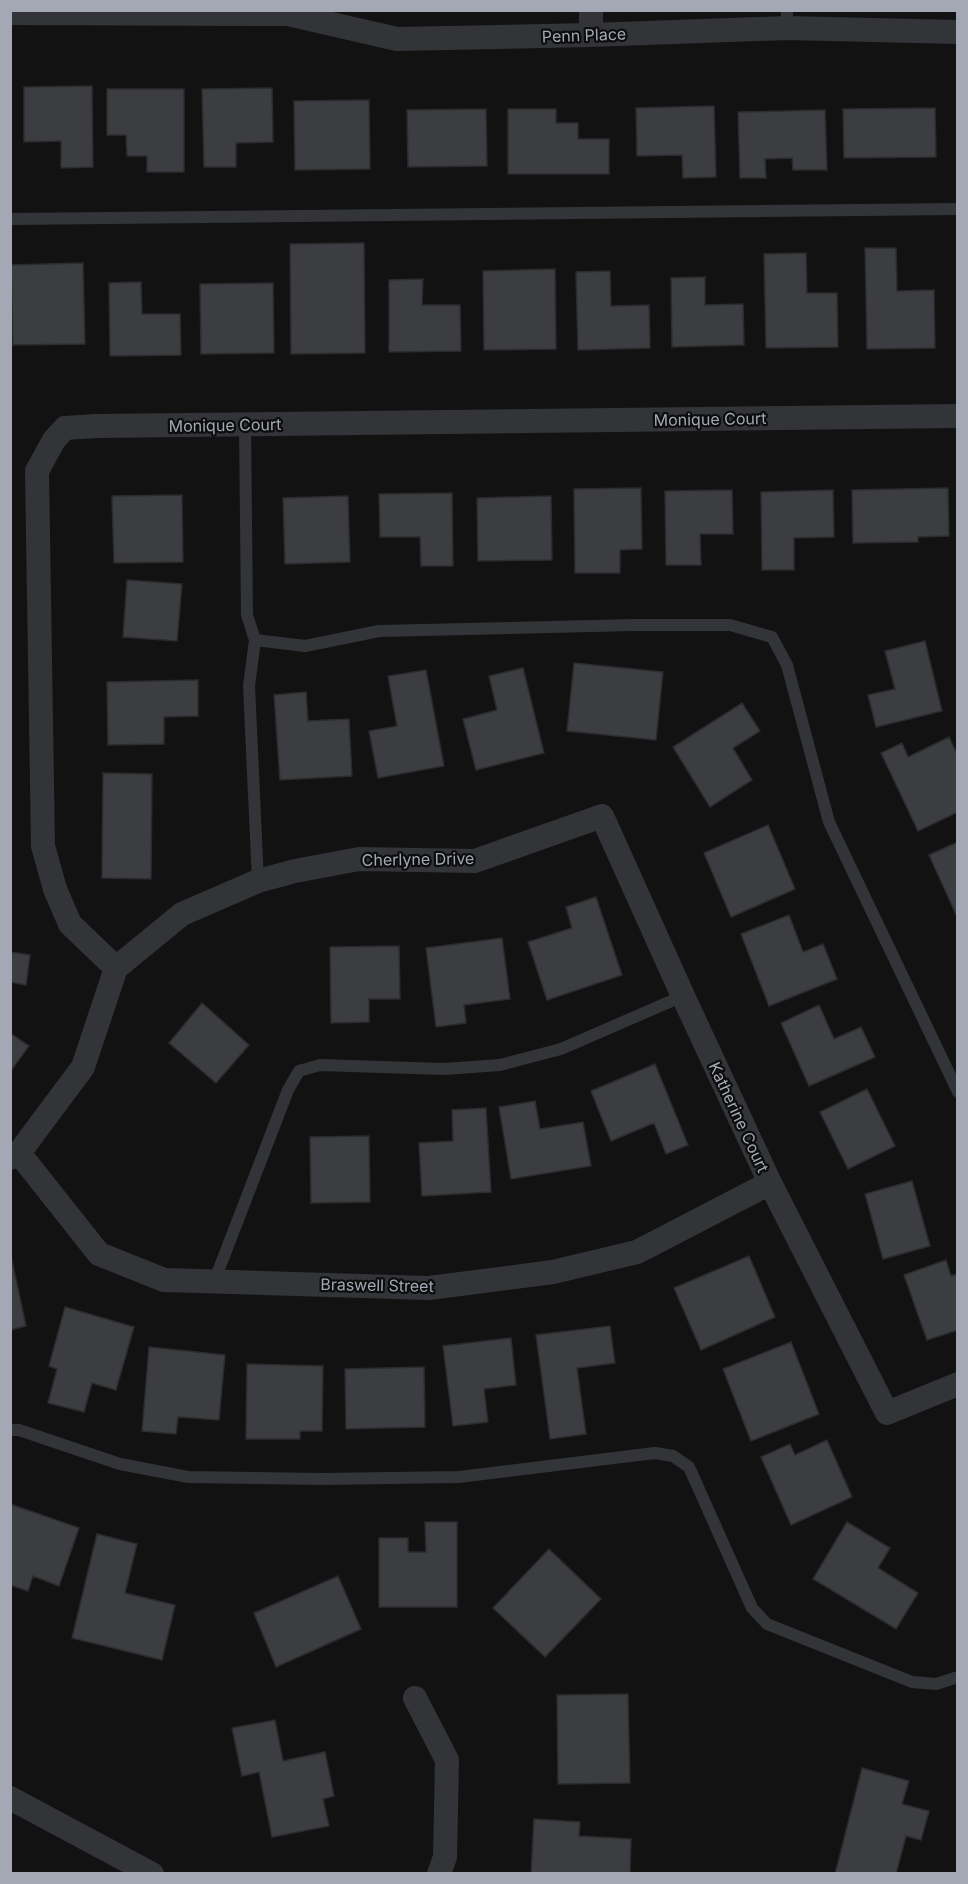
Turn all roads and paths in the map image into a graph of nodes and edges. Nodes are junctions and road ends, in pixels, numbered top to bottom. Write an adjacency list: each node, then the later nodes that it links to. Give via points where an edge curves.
1 (591, 10): 6 (street)
2 (213, 12): 3 (street, Penn Place); 6 (street, Penn Place, via 288,14 397,39)
3 (10, 13)
4 (787, 19): 5 (street, Penn Place); 6 (street, Penn Place)
5 (957, 32)
6 (591, 35)
7 (957, 209): 8 (lane)
8 (10, 219)
9 (957, 416): 10 (street, Monique Court)
10 (245, 424): 11 (lane, via 247,615); 14 (street, Monique Court, via 65,428 37,471 43,846 70,924)
11 (255, 640): 13 (lane, via 249,686); 16 (lane, via 305,646 379,631 634,625 730,625 772,637 787,664 829,822)
12 (602, 816): 13 (street, Cherlyne Drive, via 476,861 359,859); 15 (street, Katherine Court)
13 (258, 881): 14 (street, Cherlyne Drive, via 182,914)
14 (116, 968): 17 (street, via 83,1067)
15 (683, 996): 18 (street, Katherine Court); 19 (lane, via 561,1049 500,1065 444,1069 320,1065 299,1071 288,1090)
16 (957, 1092)
17 (15, 1155): 19 (street, Braswell Street, via 99,1254 164,1280)
18 (770, 1183): 19 (street, Braswell Street, via 637,1252 553,1272 429,1288); 20 (street, Katherine Court, via 887,1413)
19 (214, 1282)
20 (957, 1384)
21 (10, 1430): 22 (lane, via 120,1464 188,1477 459,1477 654,1453 673,1455 689,1467 752,1608 767,1624 912,1682 936,1684)
22 (957, 1677)
23 (415, 1698): 26 (street, via 447,1760 445,1857)
24 (10, 1798): 25 (street)
25 (152, 1874)
26 (439, 1874)

